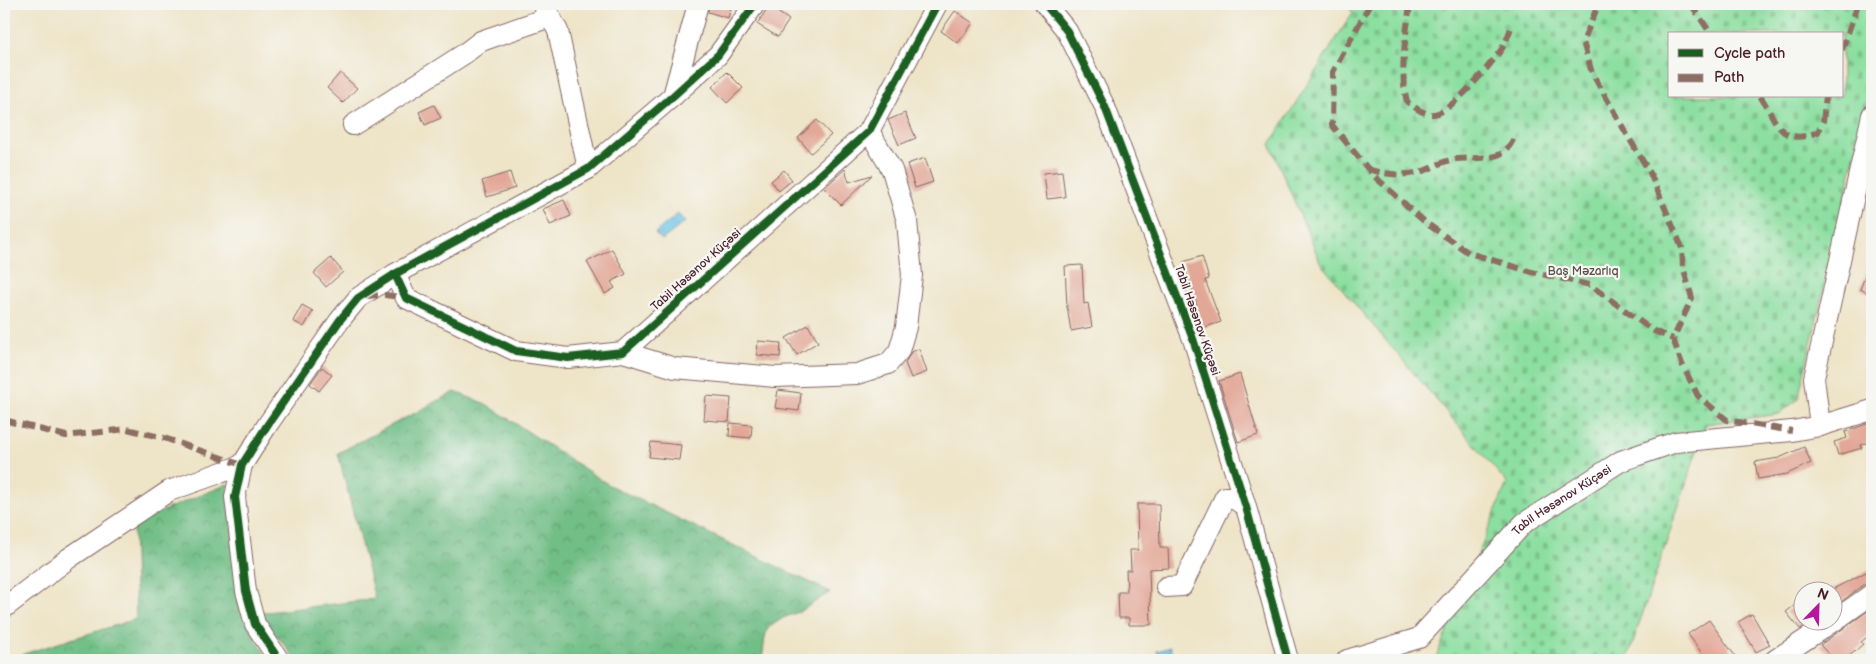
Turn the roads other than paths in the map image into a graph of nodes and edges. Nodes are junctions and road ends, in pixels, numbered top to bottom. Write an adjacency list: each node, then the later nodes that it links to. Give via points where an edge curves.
1 (698, 4): 6 (street)
2 (755, 4): 6 (street, via 718,55)
3 (937, 4): 9 (street, Tabil Həsənov Küçəsi)
4 (1045, 4): 16 (street, Tabil Həsənov Küçəsi, via 1067,31 1105,106 1193,339)
5 (546, 10): 8 (street, via 481,41); 10 (street, via 558,31)
6 (673, 96): 10 (street)
7 (1872, 115): 14 (street, via 1814,378)
8 (354, 125)
9 (869, 131): 12 (street, Tabil Həsənov Küçəsi); 12 (street, via 892,170 900,196 907,221 912,275 906,327 898,352 888,364 857,374 775,377 674,368)
10 (588, 169): 11 (street)
11 (395, 274): 12 (street, via 406,298 516,351 568,358); 15 (street, via 358,298 340,320)
12 (623, 352)
13 (1872, 410): 14 (street, Tabil Həsənov Küçəsi)
14 (1820, 426): 24 (street, Tabil Həsənov Küçəsi, via 1792,432 1676,442 1621,461 1524,523 1419,638)
15 (242, 465): 19 (street, via 169,491 69,558); 22 (street, via 235,497 246,591 255,624)
16 (1246, 507): 17 (street, via 1232,497 1225,497 1182,586); 23 (street, Tabil Həsənov Küçəsi)
17 (1166, 587)
18 (1872, 594): 20 (street)
19 (4, 608)
20 (1844, 613)
21 (1817, 632): 25 (street)
22 (279, 660)
23 (1288, 660)
24 (1348, 660)
25 (1775, 660)

